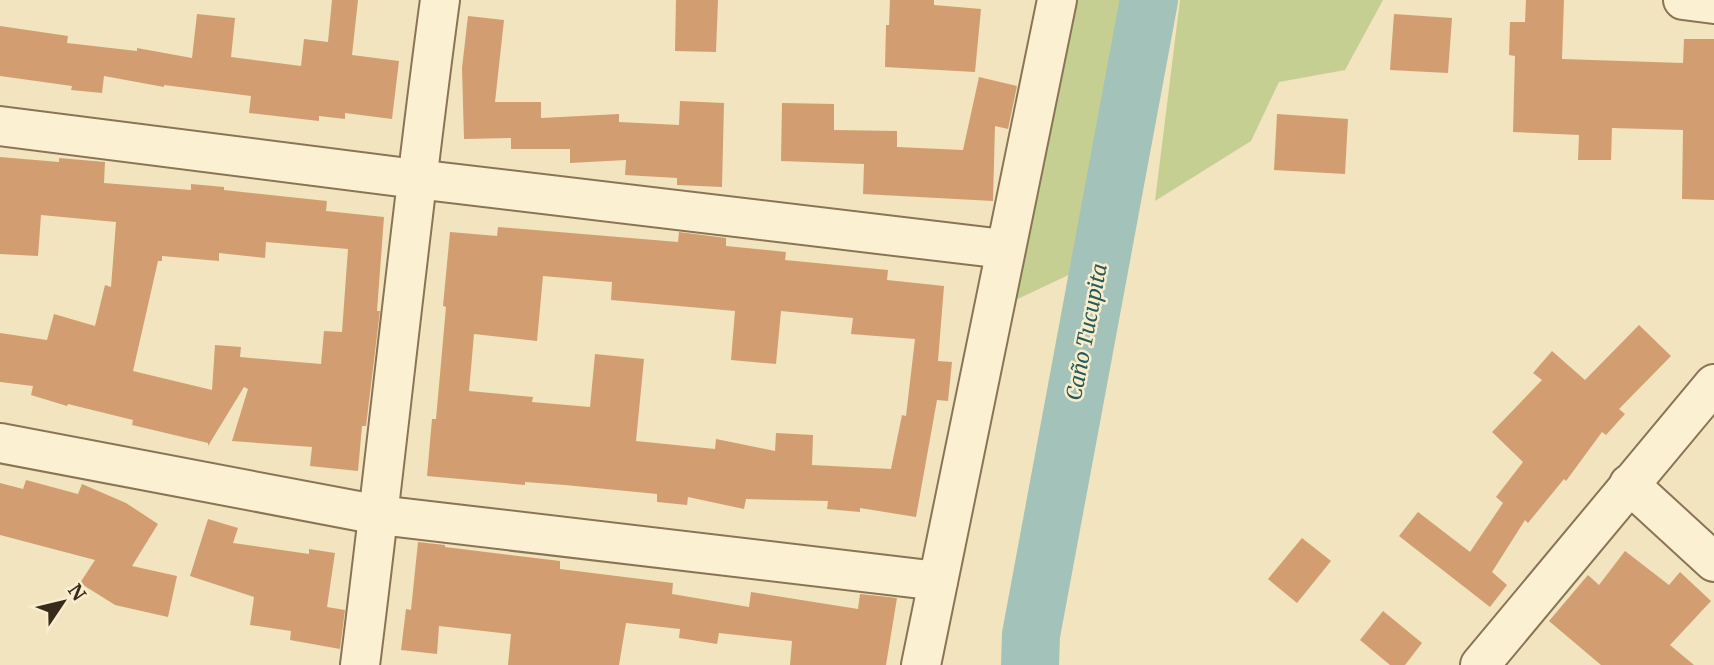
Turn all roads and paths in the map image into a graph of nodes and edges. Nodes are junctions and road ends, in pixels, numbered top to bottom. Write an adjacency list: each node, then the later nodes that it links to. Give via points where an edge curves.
1 (440, 0): 6 (street)
2 (1057, 0): 7 (street)
3 (1683, 0): 4 (street)
4 (1714, 4)
5 (0, 126): 6 (street)
6 (416, 179): 7 (street); 11 (street)
7 (1004, 249): 13 (street)
8 (1714, 384): 10 (street)
9 (0, 443): 11 (street)
10 (1629, 484): 12 (street); 16 (street)
11 (379, 515): 13 (street); 14 (street)
12 (1714, 562)
13 (938, 581): 15 (street)
14 (360, 665)
15 (921, 665)
16 (1480, 665)

